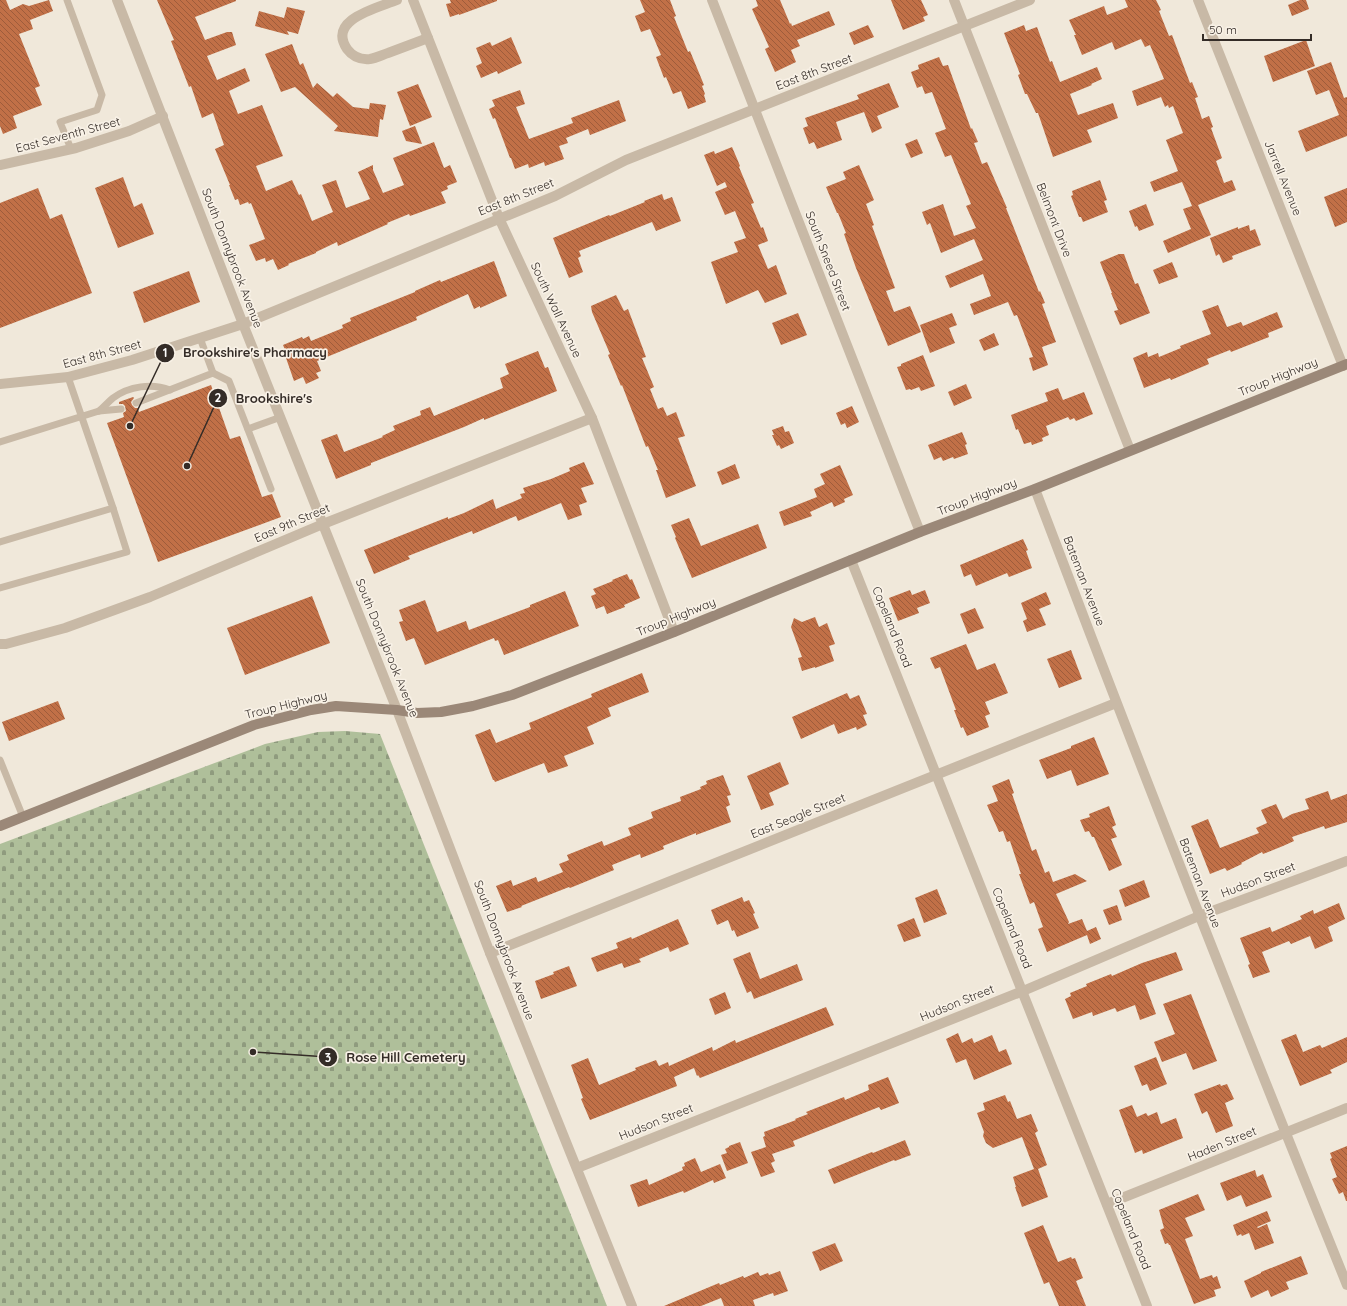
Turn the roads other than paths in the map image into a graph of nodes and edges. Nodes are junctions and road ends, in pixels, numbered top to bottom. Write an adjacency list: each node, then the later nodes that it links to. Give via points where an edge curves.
1 (67, 0): 13 (lane, via 102,95 97,110 60,122)
2 (117, 0): 12 (street, South Donnybrook Avenue)
3 (397, 0): 10 (street, via 358,15 347,23 342,32 344,44 352,55 360,59 372,59)
4 (414, 0): 10 (street, South Wall Avenue)
5 (712, 0): 11 (street, South Sneed Street)
6 (954, 0): 9 (street, Belmont Drive)
7 (1030, 0): 9 (street, East 8th Street)
8 (1198, 0): 18 (street, Jarrell Avenue)
9 (964, 27): 11 (street, East 8th Street); 31 (street, Belmont Drive)
10 (428, 38): 15 (street, South Wall Avenue)
11 (754, 109): 15 (street, East 8th Street, via 626,160 555,196); 36 (street, South Sneed Street)
12 (163, 116): 13 (street, East Seventh Street, via 129,131); 16 (street, South Donnybrook Avenue)
13 (71, 149): 14 (street, East Seventh Street)
14 (0, 165)
15 (499, 218): 16 (street, East 8th Street); 28 (street, South Wall Avenue)
16 (243, 324): 17 (street, East 8th Street); 27 (street, South Donnybrook Avenue)
17 (200, 338): 19 (lane); 20 (street, East 8th Street)
18 (1345, 365): 31 (main road, Troup Highway)
19 (213, 373): 22 (lane); 29 (lane, via 229,380)
20 (68, 377): 21 (street, East 8th Street); 26 (lane)
21 (0, 384)
22 (170, 390): 23 (lane); 25 (lane, via 160,386 140,386 113,398)
23 (136, 403)
24 (121, 408): 25 (lane)
25 (99, 411): 26 (lane)
26 (82, 417): 30 (lane); 34 (lane)
27 (281, 417): 29 (lane); 35 (street, South Donnybrook Avenue)
28 (592, 418): 35 (street, East 9th Street); 40 (street, South Wall Avenue)
29 (248, 430): 32 (lane)
30 (0, 442)
31 (1130, 450): 33 (main road, Troup Highway)
32 (271, 489)
33 (1035, 489): 36 (main road, Troup Highway); 42 (street, Bateman Avenue)
34 (113, 508): 37 (lane); 39 (lane, via 127,552)
35 (323, 524): 41 (street, East 9th Street, via 150,597 65,628); 43 (street, South Donnybrook Avenue)
36 (920, 532): 38 (main road, Troup Highway)
37 (0, 542)
38 (851, 560): 40 (main road, Troup Highway); 45 (street, Copeland Road)
39 (0, 588)
40 (674, 632): 43 (main road, Troup Highway, via 512,695 473,706 425,713)
41 (0, 644)
42 (1116, 703): 45 (street, East Seagle Street); 49 (street, Bateman Avenue)
43 (397, 710): 46 (main road, Troup Highway, via 336,706 254,725); 50 (street, South Donnybrook Avenue)
44 (0, 760): 46 (lane)
45 (937, 774): 50 (street, East Seagle Street); 51 (street, Copeland Road)
46 (23, 817): 47 (main road, Troup Highway)
47 (0, 826)
48 (1347, 861): 49 (street, Hudson Street)
49 (1199, 916): 51 (street, Hudson Street); 53 (street, Bateman Avenue)
50 (490, 953): 54 (street, South Donnybrook Avenue)
51 (1023, 991): 54 (street, Hudson Street); 55 (street, Copeland Road)
52 (1347, 1108): 53 (street, Haden Street)
53 (1286, 1133): 55 (street, Haden Street); 56 (street, Bateman Avenue)
54 (577, 1168): 57 (street, South Donnybrook Avenue)
55 (1106, 1204): 58 (street, Copeland Road)
56 (1347, 1285)
57 (632, 1306)
58 (1147, 1306)

